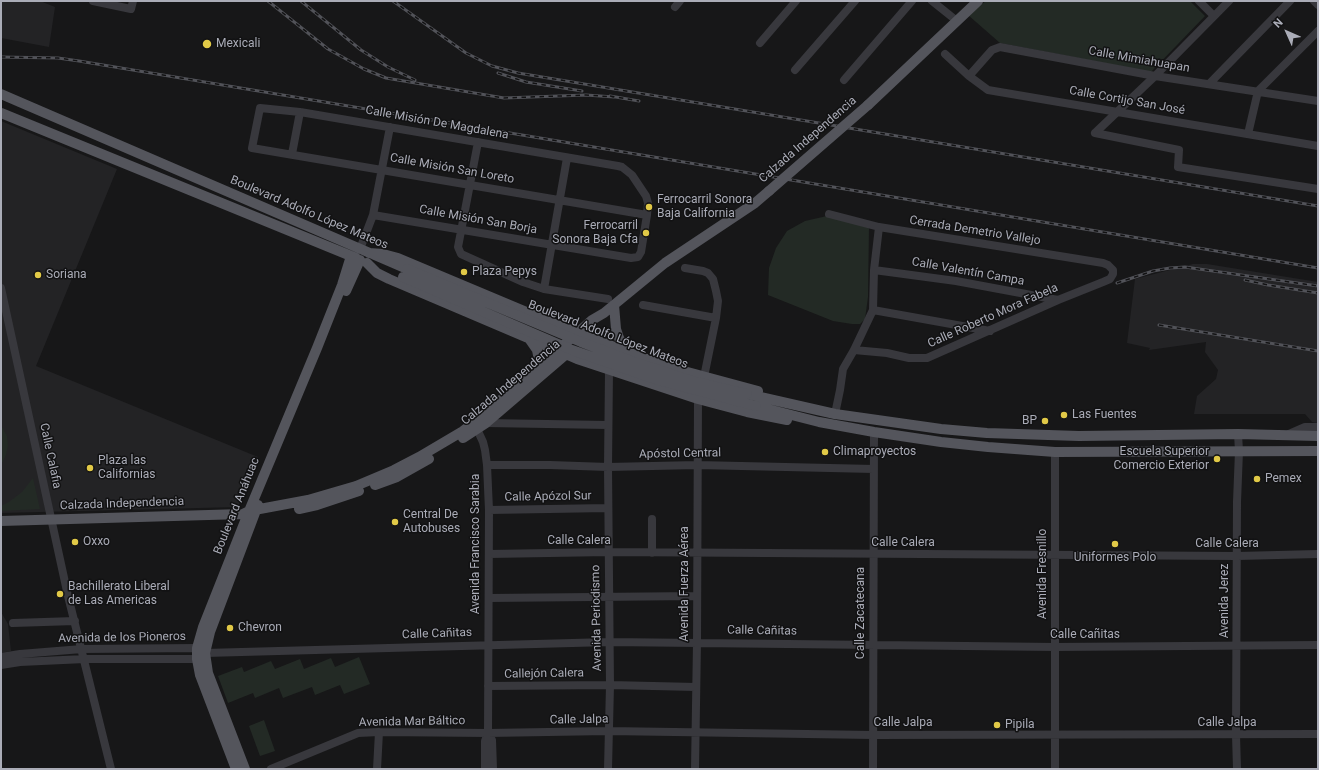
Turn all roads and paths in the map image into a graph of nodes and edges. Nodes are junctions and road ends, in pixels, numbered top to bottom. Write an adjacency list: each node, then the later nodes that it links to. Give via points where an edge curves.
1 (94, 1): 11 (street)
2 (796, 1): 16 (street)
3 (855, 1): 18 (street)
4 (912, 1): 21 (street)
5 (932, 1): 14 (street)
6 (978, 1): 14 (main road, Calzada Independencia)
7 (1198, 1): 13 (street)
8 (1229, 1): 13 (street)
9 (1290, 1): 22 (street)
10 (1314, 1): 12 (street)
11 (132, 5)
12 (1318, 5)
13 (1214, 16): 20 (street)
14 (957, 21): 58 (main road, Calzada Independencia, bridge, via 868,105 769,191)
15 (1318, 31): 23 (street)
16 (760, 43)
17 (945, 54): 19 (street, Calle Cortijo San José)
18 (795, 70)
19 (968, 76): 20 (street, Calle Mimiahuapan, via 992,50 1000,48); 28 (street, Calle Cortijo San José, via 988,90)
20 (1155, 76): 22 (street, Calle Mimiahuapan); 28 (street)
21 (844, 80)
22 (1209, 84): 23 (street, Calle Mimiahuapan)
23 (1258, 91): 26 (street, Calle Mimiahuapan); 33 (street)
24 (1318, 93): 26 (street)
25 (1, 94): 49 (main road, Boulevard Adolfo López Mateos)
26 (1314, 100)
27 (300, 112): 32 (street, Calle Misión De Magdalena); 36 (street, Calle Misión De Magdalena, via 261,108); 37 (street)
28 (1118, 112): 33 (street, Calle Cortijo San José); 41 (street, via 1095,133 1179,150 1178,167)
29 (1, 113): 31 (main road, Boulevard Adolfo López Mateos)
30 (1, 118): 31 (main road)
31 (14, 119): 49 (main road, Boulevard Adolfo López Mateos)
32 (390, 127): 34 (street, Calle Misión De Magdalena); 39 (street)
33 (1248, 134): 35 (street, Calle Cortijo San José)
34 (478, 142): 38 (street, Calle Misión De Magdalena); 40 (street)
35 (1318, 146)
36 (252, 148): 37 (street, Calle Misión San Loreto)
37 (292, 154): 39 (street, Calle Misión San Loreto)
38 (567, 158): 42 (street); 45 (street, Calle Misión De Magdalena, via 622,167 632,175 648,199)
39 (381, 170): 40 (street, Calle Misión San Loreto); 44 (street)
40 (470, 185): 42 (street, Calle Misión San Loreto); 47 (street)
41 (1318, 189)
42 (559, 200): 45 (street, Calle Misión San Loreto); 48 (street)
43 (829, 214): 46 (street, Cerrada Demetrio Vallejo)
44 (373, 215): 47 (street, Calle Misión San Borja); 49 (street)
45 (647, 215): 50 (street, Calle Misión De Magdalena, via 641,252 635,258)
46 (879, 228): 52 (street); 54 (street, Cerrada Demetrio Vallejo, via 1103,263 1111,266)
47 (462, 230): 48 (street, Calle Misión San Borja); 56 (street, via 458,247 462,255)
48 (551, 244): 50 (street, Calle Misión San Borja); 56 (street)
49 (362, 256): 53 (main road, Boulevard Adolfo López Mateos); 64 (main road, via 383,254 398,258); 67 (main road, via 377,273 389,279); 97 (main road, Boulevard Anáhuac)
50 (627, 258)
51 (685, 268): 62 (street, via 703,271 713,279 718,301)
52 (874, 270): 57 (street, Calle Valentín Campa, via 956,281); 60 (street)
53 (405, 273): 77 (main road, Boulevard Adolfo López Mateos, bridge, via 631,361 692,381); 79 (main road, Boulevard Adolfo López Mateos, bridge, via 572,350 658,380)
54 (1113, 274): 57 (street, Calle Roberto Mora Fabela, via 1110,279)
55 (1, 288): 98 (street, Calle Calafia)
56 (544, 289): 58 (street)
57 (1058, 300): 65 (street, Calle Roberto Mora Fabela)
58 (611, 302): 61 (main road, Calzada Independencia); 70 (main road, via 616,329)
59 (643, 305): 62 (street)
60 (873, 310): 65 (street); 68 (street)
61 (604, 313): 63 (main road, Calzada Independencia); 66 (main road, Calzada Independencia, via 597,325)
62 (716, 318): 75 (street)
63 (592, 320): 64 (main road); 66 (main road, Calzada Independencia)
64 (560, 326): 66 (main road)
65 (991, 331): 68 (street, Calle Roberto Mora Fabela, via 927,358)
66 (581, 334): 69 (main road, Calzada Independencia); 70 (main road); 71 (main road, Calzada Independencia)
67 (529, 339): 69 (main road); 73 (main road, via 536,347)
68 (854, 350): 78 (street, via 843,369)
69 (556, 351): 71 (main road); 73 (main road, Calzada Independencia)
70 (626, 352): 75 (main road)
71 (566, 355): 72 (main road); 73 (main road, Calzada Independencia)
72 (577, 359): 73 (main road); 74 (main road)
73 (545, 367): 80 (main road, Calzada Independencia); 97 (main road, Calzada Independencia, via 463,431 400,467 356,486)
74 (609, 371): 76 (main road); 81 (street, Avenida Periodismo)
75 (704, 377): 77 (main road, via 784,398)
76 (698, 399): 79 (main road, via 778,419); 92 (street, Avenida Fuerza Aérea)
77 (810, 410): 78 (main road, Boulevard Adolfo López Mateos)
78 (835, 414): 85 (main road, Boulevard Adolfo López Mateos, via 941,429 1036,435)
79 (819, 422): 84 (main road, Boulevard Adolfo López Mateos)
80 (486, 423): 81 (street); 83 (main road, Calzada Independencia)
81 (608, 425): 93 (street, Avenida Periodismo)
82 (1318, 427): 86 (street, via 1305,427)
83 (477, 429): 91 (street, Avenida Francisco Sarabia, via 483,442); 97 (main road, Calzada Independencia, via 398,477 317,506)
84 (874, 432): 90 (main road, Boulevard Adolfo López Mateos, via 941,442); 94 (street, Calle Zacatecana)
85 (1238, 434): 86 (main road, Boulevard Adolfo López Mateos); 88 (street, Avenida Jerez)
86 (1288, 435): 87 (main road, Boulevard Adolfo López Mateos)
87 (1318, 436)
88 (1239, 451): 89 (main road, Boulevard Adolfo López Mateos); 90 (main road, Boulevard Adolfo López Mateos); 108 (street, Avenida Jerez)
89 (1318, 451)
90 (1055, 452): 107 (street, Avenida Fresnillo)
91 (487, 465): 93 (street, Apóstol Central); 96 (street, Avenida Francisco Sarabia)
92 (697, 465): 93 (street, Apóstol Central); 94 (street, Apóstol Central); 103 (street, Avenida Fuerza Aérea)
93 (608, 467): 95 (street, Avenida Periodismo)
94 (874, 469): 106 (street, Calle Zacatecana)
95 (608, 508): 96 (street, Calle Apózol Sur); 101 (street, Avenida Periodismo)
96 (489, 510): 104 (street, Avenida Francisco Sarabia)
97 (250, 514): 98 (main road, Calzada Independencia); 122 (main road, Boulevard Anáhuac, via 203,627)
98 (52, 519): 100 (main road, Calzada Independencia); 112 (street, Calle Calafia)
99 (652, 520): 102 (street)
100 (1, 521)
101 (609, 552): 102 (street, Calle Calera); 104 (street, Calle Calera); 110 (street, Avenida Periodismo)
102 (652, 553): 103 (street, Calle Calera)
103 (697, 553): 106 (street, Calle Calera); 109 (street, Avenida Fuerza Aérea)
104 (489, 554): 111 (street, Avenida Francisco Sarabia)
105 (1318, 554): 108 (street, Calle Calera)
106 (873, 555): 107 (street, Calle Calera); 117 (street, Calle Zacatecana)
107 (1055, 555): 108 (street, Calle Calera); 120 (street, Avenida Fresnillo)
108 (1237, 556): 118 (street, Avenida Jerez)
109 (697, 596): 110 (street); 115 (street, Avenida Fuerza Aérea)
110 (608, 597): 111 (street); 114 (street, Avenida Periodismo)
111 (489, 598): 116 (street, Avenida Francisco Sarabia)
112 (75, 621): 113 (street); 121 (street, Calle Calafia)
113 (13, 623)
114 (610, 642): 115 (street, Calle Cañitas); 116 (street, Calle Cañitas); 126 (street, Avenida Periodismo)
115 (697, 642): 117 (street, Calle Cañitas); 128 (street, Avenida Fuerza Aérea)
116 (488, 644): 122 (street, Calle Cañitas); 127 (street, Avenida Francisco Sarabia)
117 (873, 645): 120 (street, Calle Cañitas); 134 (street, Calle Zacatecana)
118 (1237, 645): 119 (street, Calle Cañitas); 120 (street, Calle Cañitas); 136 (street, Avenida Jerez)
119 (1318, 645)
120 (1055, 647): 135 (street, Avenida Fresnillo)
121 (82, 649): 122 (street, Avenida de los Pioneros); 123 (street, Avenida de los Pioneros); 124 (street, Calle Calafia)
122 (200, 653): 124 (street, Avenida de los Pioneros); 138 (main road, Boulevard Anáhuac, via 200,675); 139 (main road, Boulevard Anáhuac)
123 (1, 658)
124 (85, 659): 125 (street, Avenida de los Pioneros); 137 (street, Calle Calafia)
125 (1, 665)
126 (610, 685): 127 (street, Callejón Calera); 128 (street, Callejón Calera); 129 (street, Avenida Periodismo)
127 (488, 686): 131 (street, Avenida Francisco Sarabia)
128 (696, 687): 132 (street, Avenida Fuerza Aérea)
129 (608, 731): 131 (street, Calle Jalpa); 132 (street, Calle Jalpa); 144 (street, Avenida Periodismo)
130 (379, 732): 131 (street, Avenida Mar Báltico); 140 (street, Avenida Mar Báltico, via 358,733); 141 (street)
131 (488, 733): 142 (street, Avenida Francisco Sarabia, via 485,741); 143 (street, Avenida Francisco Sarabia, via 492,740)
132 (695, 733): 134 (street, Calle Jalpa); 145 (street, Avenida Fuerza Aérea)
133 (1318, 734): 136 (street, Calle Jalpa)
134 (873, 735): 135 (street, Calle Jalpa); 146 (street, Calle Zacatecana)
135 (1055, 735): 136 (street, Calle Jalpa); 147 (street, Avenida Fresnillo)
136 (1236, 735): 148 (street, Avenida Jerez)
137 (111, 769)
138 (236, 769)
139 (245, 769)
140 (271, 769)
141 (377, 769)
142 (485, 769)
143 (493, 769)
144 (608, 769)
145 (695, 769)
146 (873, 769)
147 (1055, 769)
148 (1237, 769)

